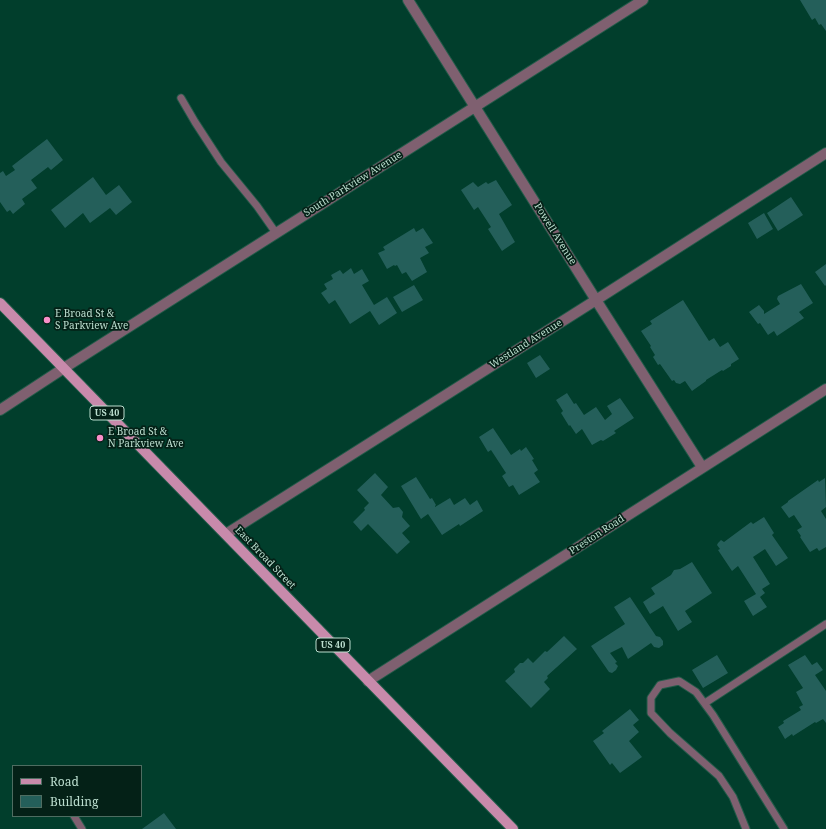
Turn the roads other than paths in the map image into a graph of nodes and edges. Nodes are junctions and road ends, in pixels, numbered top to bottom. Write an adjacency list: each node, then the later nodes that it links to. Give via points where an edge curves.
1 (408, 0): 4 (street, Powell Avenue)
2 (643, 0): 4 (street, South Parkview Avenue)
3 (181, 98): 6 (lane, via 221,162)
4 (475, 107): 6 (street, South Parkview Avenue); 7 (street, Powell Avenue)
5 (826, 153): 7 (street, Westland Avenue)
6 (276, 233): 9 (street, South Parkview Avenue)
7 (596, 300): 12 (street, Powell Avenue); 13 (street, Westland Avenue)
8 (0, 303): 9 (main road, East Broad Street / US 40)
9 (64, 368): 11 (street, South Parkview Avenue); 13 (main road, East Broad Street / US 40)
10 (826, 389): 12 (street, Preston Road)
11 (0, 410)
12 (702, 467): 15 (street, Preston Road)
13 (226, 534): 15 (main road, East Broad Street / US 40)
14 (826, 624): 16 (lane)
15 (368, 680): 19 (main road, East Broad Street / US 40)
16 (704, 703): 20 (lane, via 696,692 679,681 660,685 651,698 651,713 719,776 734,797); 21 (lane, via 714,715)
17 (75, 817): 18 (lane)
18 (82, 829)
19 (513, 829)
20 (746, 829)
21 (784, 829)

